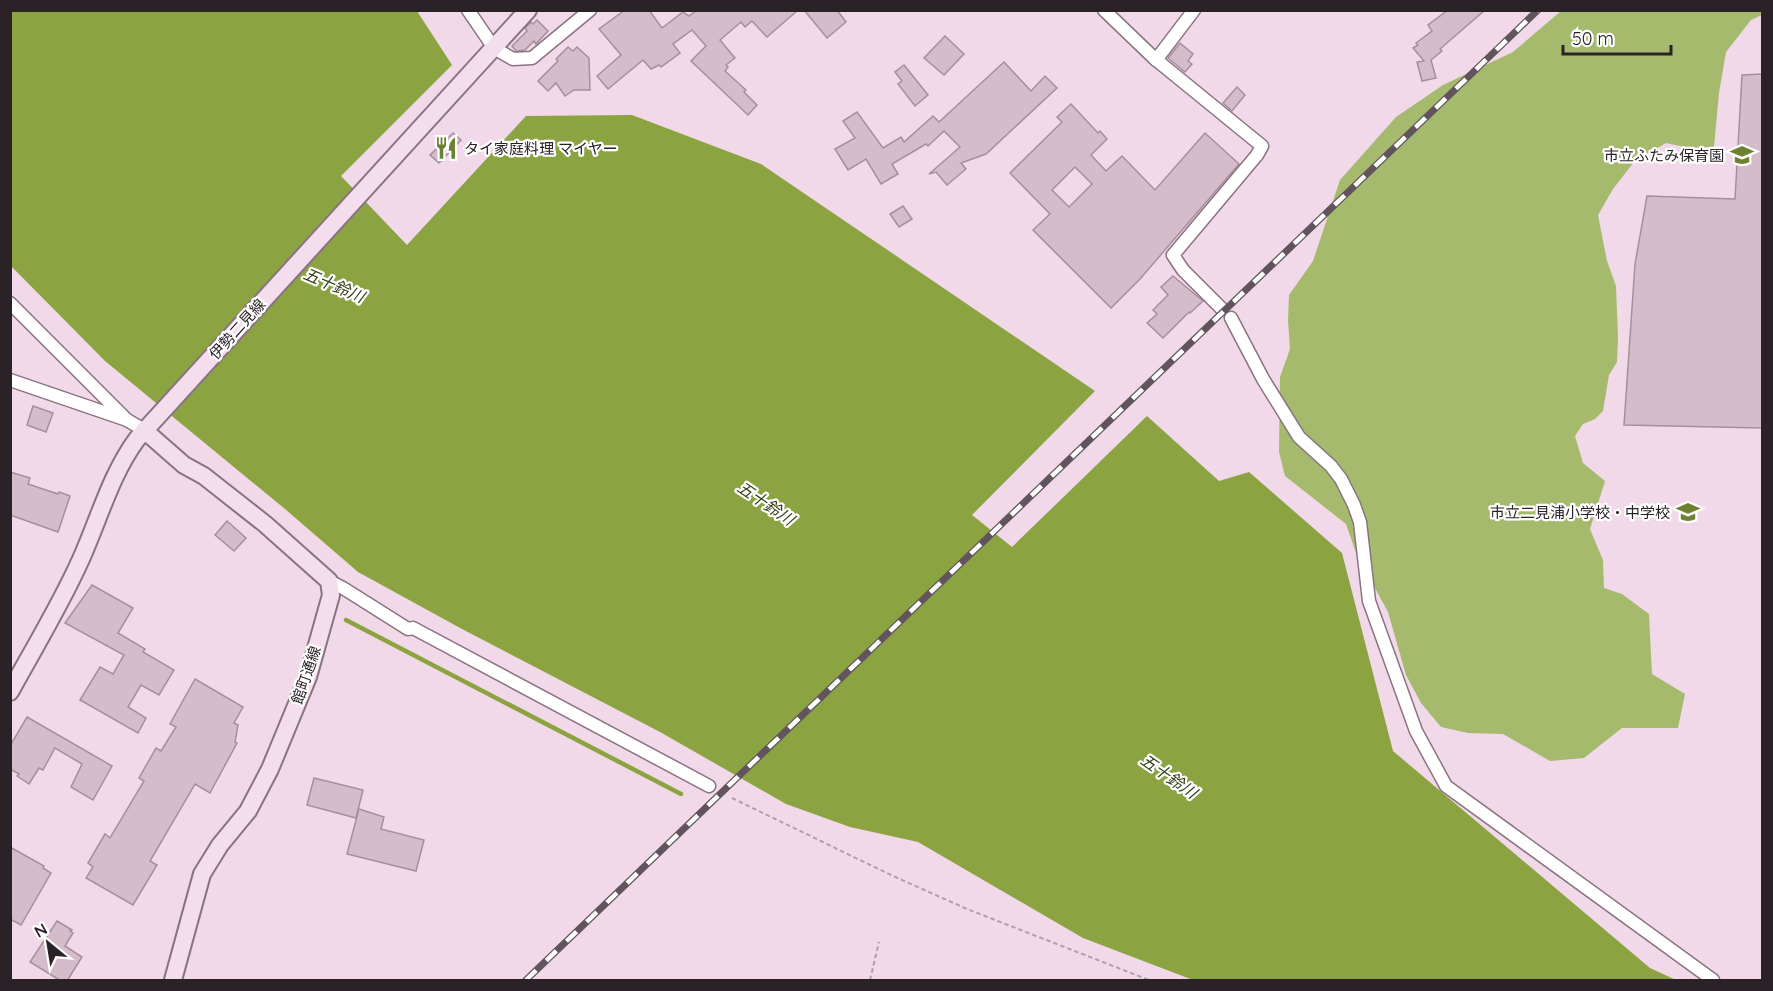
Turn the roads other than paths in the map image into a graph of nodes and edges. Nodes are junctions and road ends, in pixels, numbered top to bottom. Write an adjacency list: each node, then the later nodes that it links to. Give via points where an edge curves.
1 (468, 10): 6 (street)
2 (528, 10): 6 (main road, 伊勢二見線)
3 (590, 10): 6 (street, via 532,58 513,59)
4 (1104, 10): 7 (street)
5 (1194, 10): 7 (street)
6 (494, 48): 13 (main road, 伊勢二見線)
7 (1156, 60): 9 (street, via 1262,146 1173,255)
8 (10, 303): 12 (street)
9 (1221, 308)
10 (1231, 318): 18 (street, via 1299,437 1331,466 1354,505 1360,522 1369,602 1416,731 1446,786)
11 (10, 380): 12 (street)
12 (127, 420): 13 (street)
13 (144, 430): 14 (main road, via 184,465 265,524); 15 (main road, 伊勢二見線, via 127,453 80,561)
14 (329, 581): 16 (street, via 408,628); 17 (main road, 館町通線, via 331,595 308,677 265,780 248,811 202,874)
15 (10, 692)
16 (709, 786)
17 (173, 981)
18 (1713, 981)

